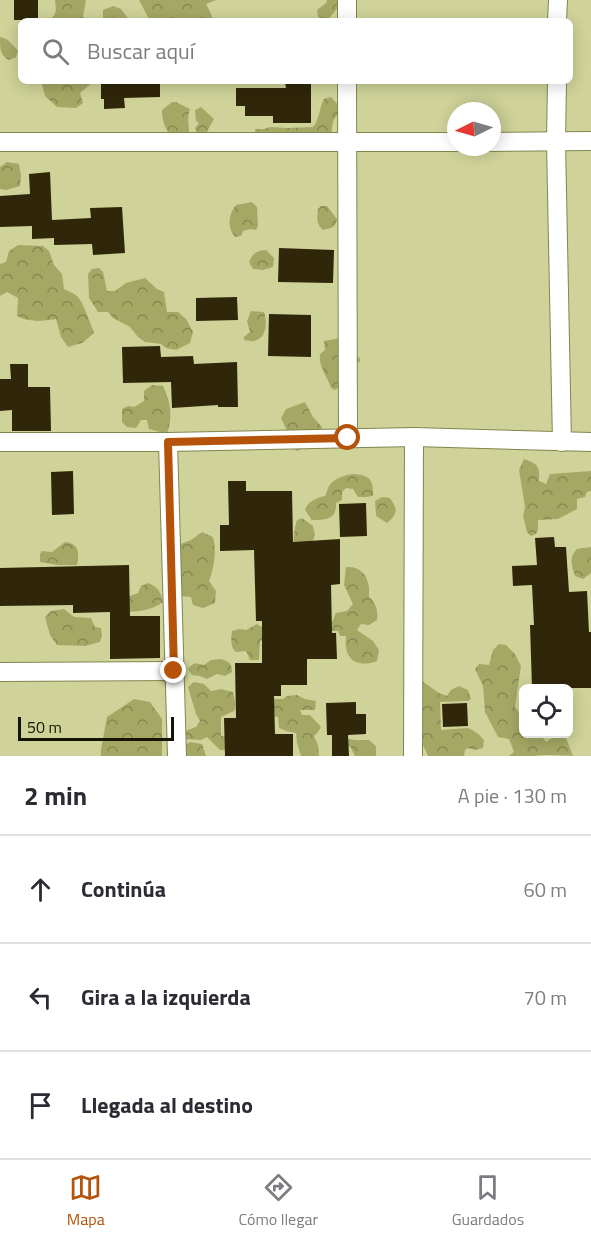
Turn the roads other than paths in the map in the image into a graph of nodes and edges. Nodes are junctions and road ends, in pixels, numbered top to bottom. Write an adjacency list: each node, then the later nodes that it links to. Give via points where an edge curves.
1 (347, 0): 3 (street)
2 (558, 0): 4 (street)
3 (347, 18)
4 (558, 18)
5 (347, 84): 9 (street)
6 (557, 84): 12 (street)
7 (591, 141): 12 (street)
8 (0, 142): 9 (street)
9 (348, 142): 10 (street); 14 (street)
10 (447, 142)
11 (501, 142): 12 (street)
12 (556, 142): 15 (street)
13 (414, 437): 14 (street); 15 (street); 22 (street)
14 (348, 438): 17 (street)
15 (562, 441): 18 (street)
16 (0, 442): 17 (street)
17 (168, 442): 19 (street)
18 (591, 442)
19 (174, 671): 20 (street); 21 (street)
20 (0, 672)
21 (177, 756)
22 (413, 756)

